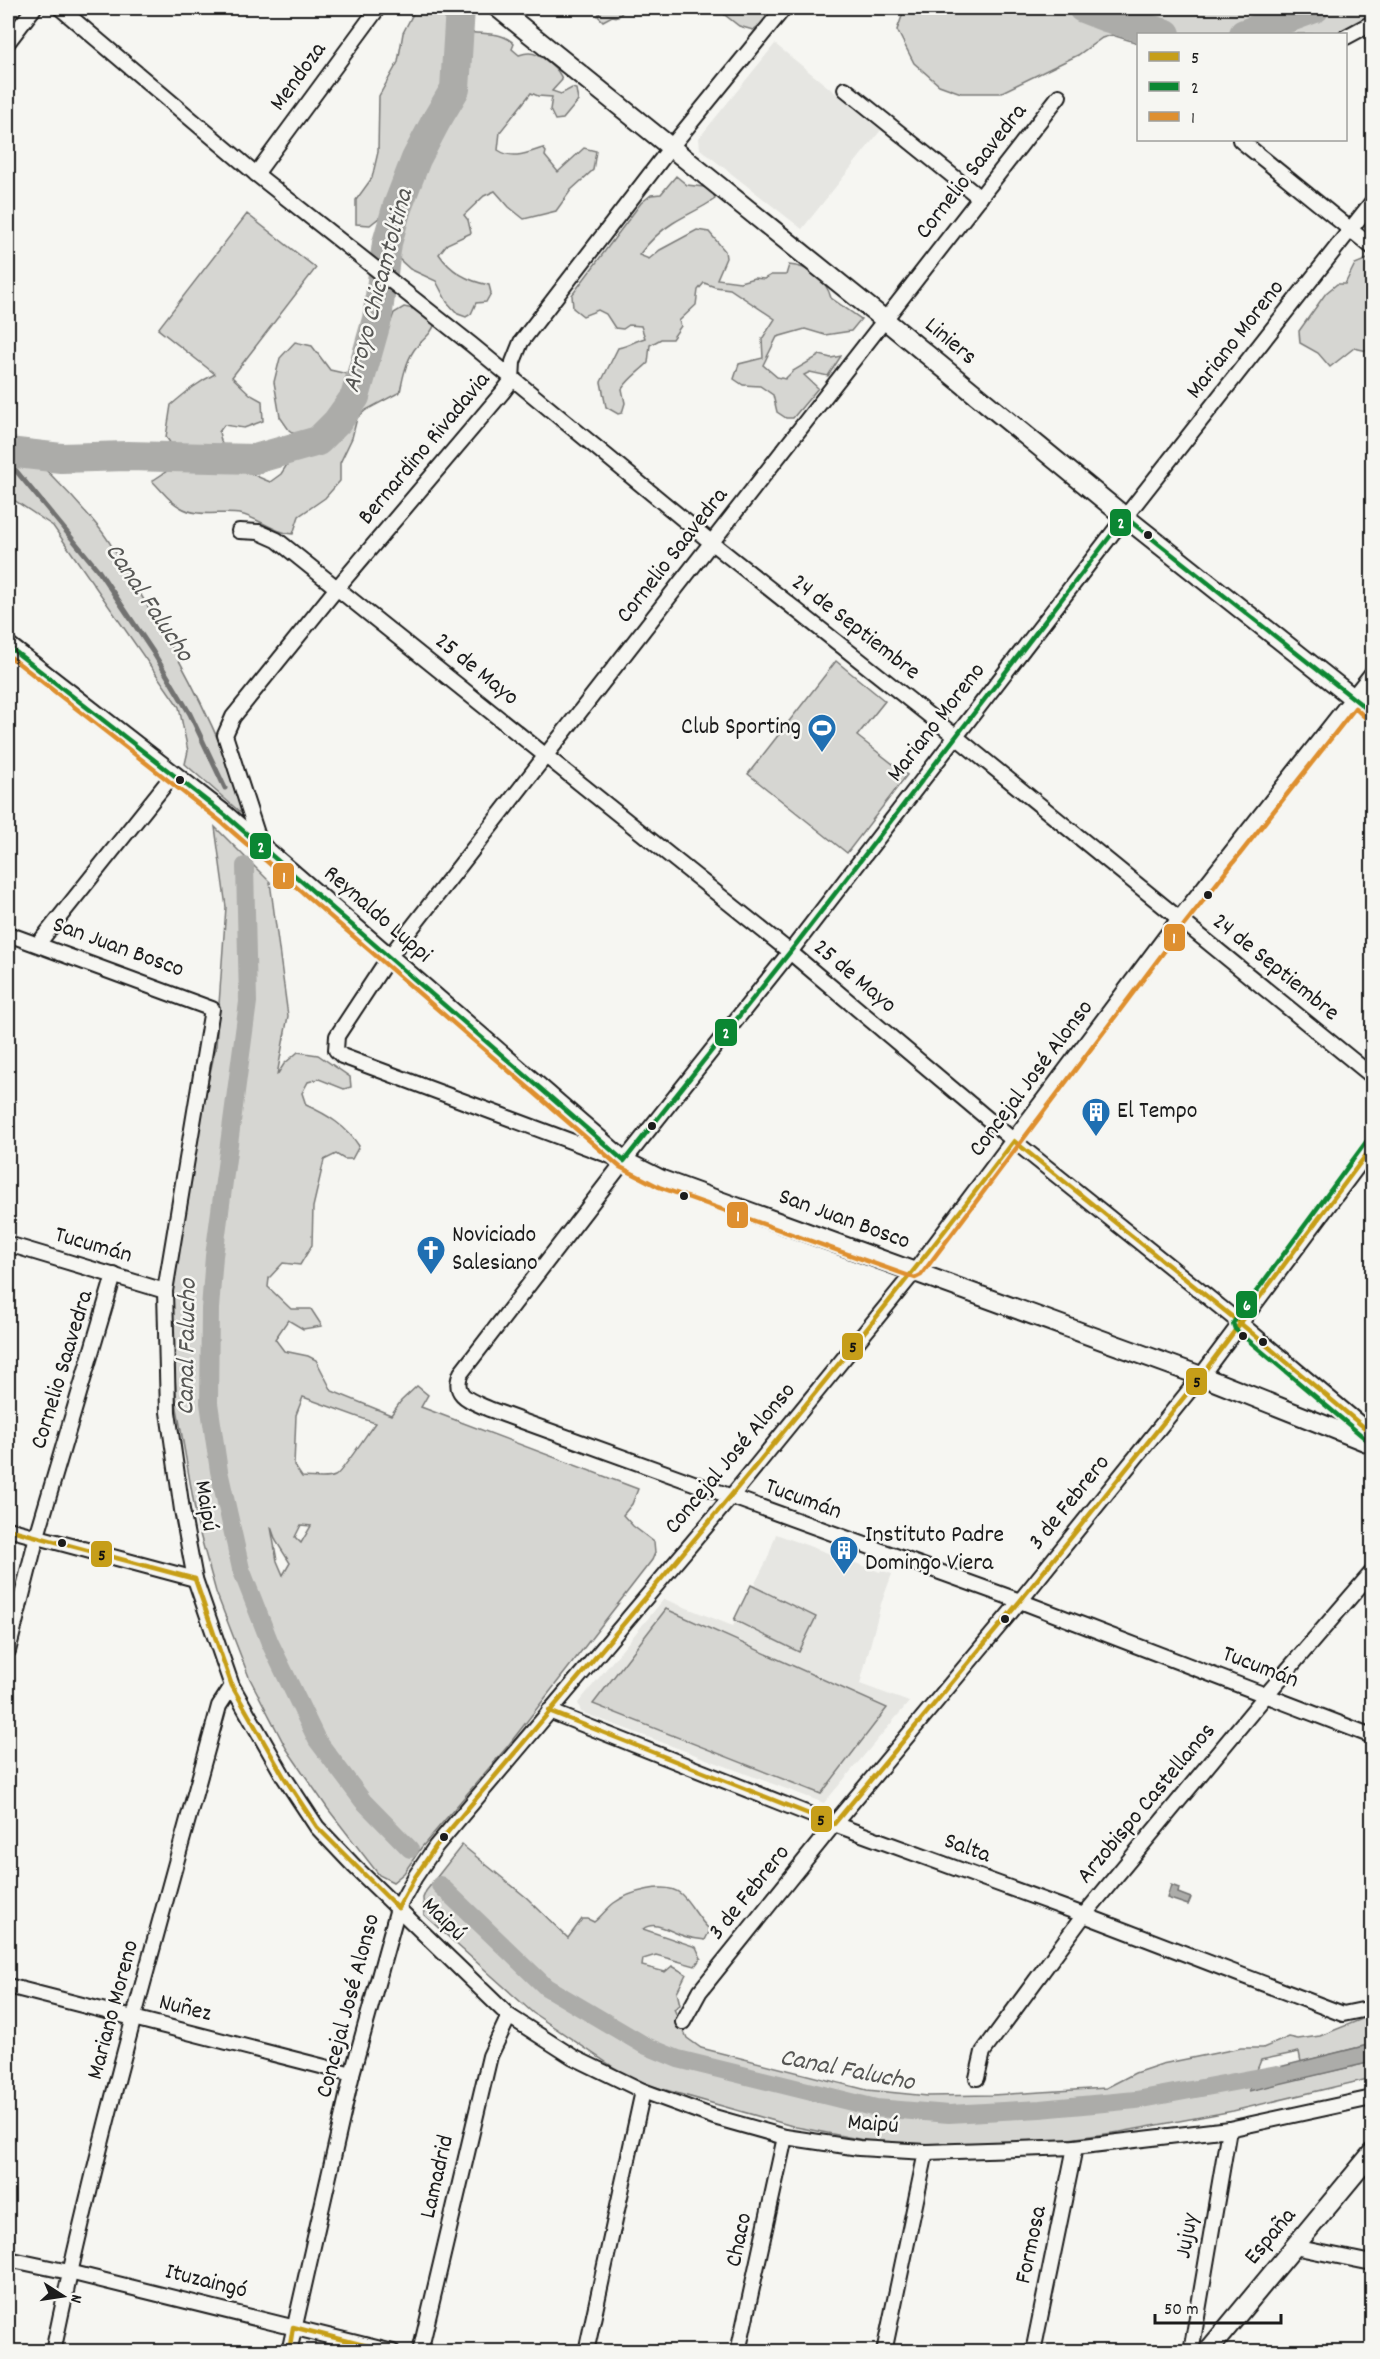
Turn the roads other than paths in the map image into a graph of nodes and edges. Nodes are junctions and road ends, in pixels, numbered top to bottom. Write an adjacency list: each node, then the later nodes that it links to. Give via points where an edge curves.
1 (34, 8): 8 (street)
2 (60, 8): 13 (street, 24 de Septiembre)
3 (378, 8): 13 (street, Mendoza)
4 (498, 8): 12 (street, Liniers)
5 (784, 8): 12 (street, Bernardino Rivadavia)
6 (1372, 23): 7 (street)
7 (1347, 36)
8 (8, 42)
9 (845, 89): 14 (street)
10 (1059, 96): 14 (street, Cornelio Saavedra)
11 (1241, 141): 16 (street)
12 (671, 147): 18 (street, Liniers); 19 (street, Bernardino Rivadavia, via 520,342)
13 (256, 174): 19 (street, 24 de Septiembre)
14 (980, 198): 18 (street, Cornelio Saavedra)
15 (1372, 202): 16 (street, Mariano Moreno)
16 (1350, 230): 17 (street); 20 (street, Mariano Moreno)
17 (1372, 247)
18 (885, 320): 20 (street, Liniers); 22 (street, Cornelio Saavedra)
19 (512, 380): 22 (street, 24 de Septiembre); 23 (street, Bernardino Rivadavia)
20 (1125, 518): 26 (street, Liniers); 28 (street, Mariano Moreno)
21 (239, 531): 23 (street, 25 de Mayo, via 260,532 277,540)
22 (712, 543): 28 (street, 24 de Septiembre); 29 (street, Cornelio Saavedra)
23 (337, 588): 29 (street, 25 de Mayo); 31 (street, Bernardino Rivadavia, via 233,717 225,735)
24 (8, 646): 30 (street, Reynaldo Luppi)
25 (1372, 673): 26 (street, Concejal José Alonso)
26 (1354, 697): 27 (street, Liniers); 32 (street, Concejal José Alonso)
27 (1372, 713)
28 (955, 736): 32 (street, 24 de Septiembre); 35 (street, Mariano Moreno)
29 (547, 755): 35 (street, 25 de Mayo); 36 (street, Cornelio Saavedra)
30 (172, 776): 31 (street, Reynaldo Luppi); 34 (street)
31 (261, 846): 36 (street, Reynaldo Luppi)
32 (1178, 920): 39 (street, 24 de Septiembre); 40 (street, Concejal José Alonso)
33 (8, 934): 34 (street, San Juan Bosco)
34 (38, 944): 37 (street, San Juan Bosco)
35 (790, 952): 40 (street, 25 de Mayo); 42 (street, Mariano Moreno)
36 (389, 957): 38 (street, Cornelio Saavedra, via 337,1036); 42 (street, Reynaldo Luppi)
37 (212, 1009): 46 (street, Maipú)
38 (336, 1050): 42 (street, San Juan Bosco, via 342,1056)
39 (1372, 1076)
40 (1014, 1141): 44 (street, Concejal José Alonso); 47 (street, 25 de Mayo)
41 (1372, 1147): 47 (street, 3 de Febrero)
42 (624, 1161): 44 (street, San Juan Bosco, via 662,1180); 49 (street, Mariano Moreno, via 461,1373)
43 (8, 1244): 45 (street, Tucumán)
44 (915, 1271): 48 (street, San Juan Bosco); 52 (street, Concejal José Alonso)
45 (114, 1275): 46 (street, Tucumán); 54 (street, Cornelio Saavedra)
46 (165, 1291): 56 (street, Maipú, via 168,1412)
47 (1240, 1323): 48 (street, 3 de Febrero); 50 (street, 25 de Mayo)
48 (1201, 1376): 51 (street, San Juan Bosco); 57 (street, 3 de Febrero)
49 (458, 1389): 52 (street, Tucumán, via 489,1410)
50 (1372, 1434)
51 (1372, 1444)
52 (729, 1498): 57 (street, Tucumán); 61 (street, Concejal José Alonso)
53 (8, 1529): 54 (street)
54 (37, 1536): 56 (street); 58 (street, Cornelio Saavedra)
55 (1372, 1572): 60 (street, Arzobispo Castellanos)
56 (195, 1579): 59 (street, Maipú)
57 (1020, 1601): 60 (street, Tucumán); 63 (street, 3 de Febrero)
58 (8, 1651)
59 (232, 1686): 64 (street, Maipú, via 317,1827); 69 (street, Mariano Moreno, via 219,1706)
60 (1267, 1694): 62 (street, Tucumán); 65 (street, Arzobispo Castellanos)
61 (549, 1711): 63 (street, Salta); 64 (street, Concejal José Alonso, via 436,1846)
62 (1372, 1736)
63 (834, 1824): 65 (street, Salta); 70 (street, 3 de Febrero, via 700,1991)
64 (398, 1908): 68 (street, Maipú); 71 (street, Concejal José Alonso)
65 (1084, 1915): 67 (street, Salta, via 1343,2014); 72 (street, Arzobispo Castellanos, via 983,2052)
66 (8, 1986): 69 (street, Nuñez)
67 (1372, 2008)
68 (509, 2016): 73 (street, Maipú, via 573,2057); 88 (street, Lamadrid, via 490,2056)
69 (134, 2019): 71 (street, Nuñez); 83 (street, Mariano Moreno)
70 (683, 2022)
71 (352, 2074): 84 (street, Concejal José Alonso)
72 (977, 2078)
73 (643, 2091): 76 (street, Maipú); 89 (street)
74 (1372, 2098): 75 (street, Maipú)
75 (1229, 2129): 77 (street, Maipú); 93 (street, Jujuy)
76 (785, 2137): 78 (street, Maipú, via 859,2148); 90 (street, Chaco)
77 (1075, 2147): 78 (street, Maipú); 92 (street, Formosa)
78 (926, 2152): 91 (street)
79 (1372, 2153): 80 (street, España)
80 (1294, 2247): 82 (street); 94 (street, España)
81 (8, 2259): 83 (street, Ituzaingó)
82 (1372, 2263)
83 (69, 2272): 84 (street, Ituzaingó); 85 (street, Mariano Moreno)
84 (293, 2327): 86 (street, Concejal José Alonso); 87 (street, Ituzaingó)
85 (53, 2352)
86 (289, 2352)
87 (393, 2352)
88 (420, 2352)
89 (586, 2352)
90 (738, 2352)
91 (884, 2352)
92 (1032, 2352)
93 (1191, 2352)
94 (1207, 2352)

